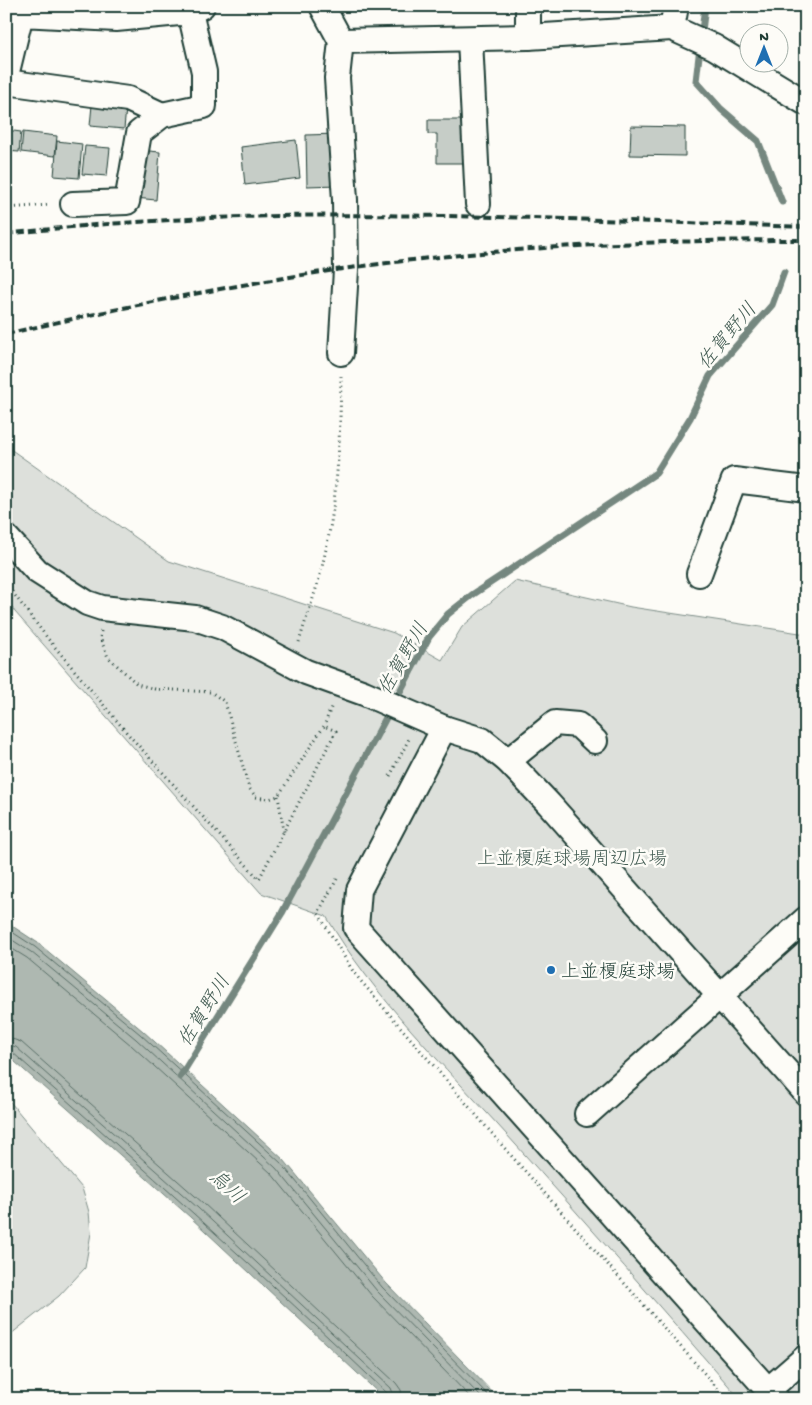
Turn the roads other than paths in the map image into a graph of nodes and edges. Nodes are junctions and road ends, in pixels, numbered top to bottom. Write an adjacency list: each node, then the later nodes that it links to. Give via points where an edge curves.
1 (322, 6): 7 (street)
2 (528, 6): 5 (street)
3 (196, 9): 8 (street, via 116,19 21,14); 11 (street, via 204,72 204,106)
4 (676, 22): 5 (street); 10 (street)
5 (528, 37): 6 (street)
6 (470, 39): 7 (street); 13 (street)
7 (341, 41): 14 (street, via 337,78 346,270)
8 (6, 76)
9 (6, 82): 11 (street, via 128,99)
10 (806, 103)
11 (162, 115): 12 (street, via 139,133 127,202)
12 (73, 204)
13 (478, 204)
14 (341, 353)
15 (806, 490): 17 (street, via 734,480)
16 (6, 537): 18 (street, via 37,571 87,603 102,608 195,618 222,627 292,665)
17 (698, 574)
18 (444, 728): 20 (street, via 482,740); 26 (street, via 359,890 356,928)
19 (595, 741): 20 (street, via 578,725 555,723)
20 (508, 761): 22 (street)
21 (806, 919): 22 (street)
22 (719, 996): 23 (street); 24 (street)
23 (806, 1093)
24 (587, 1114)
25 (806, 1357): 26 (street)
26 (772, 1394)

